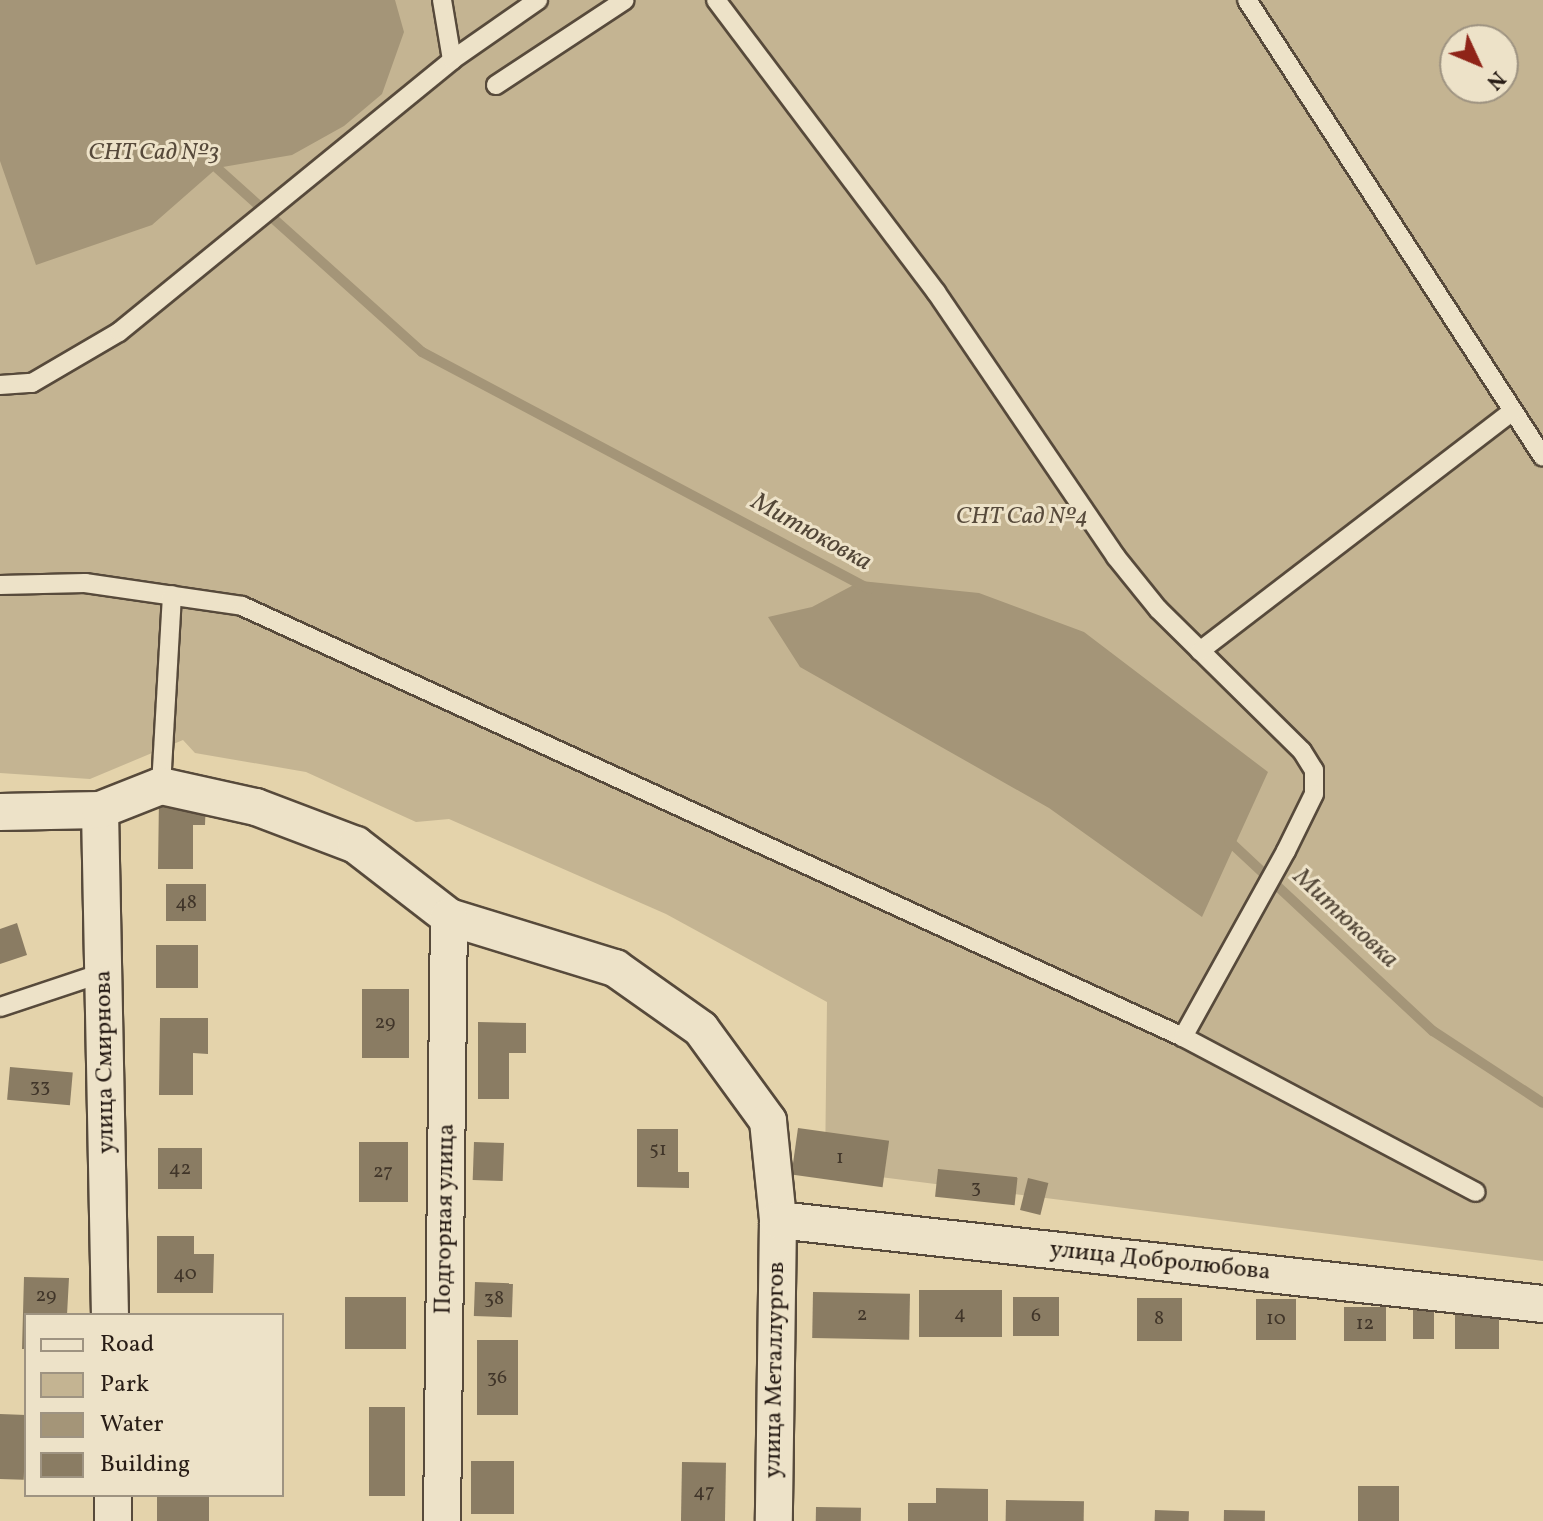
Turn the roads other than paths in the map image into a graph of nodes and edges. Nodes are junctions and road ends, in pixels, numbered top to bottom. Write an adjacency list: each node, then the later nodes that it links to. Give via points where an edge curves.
1 (442, 0): 6 (lane)
2 (538, 0): 6 (lane)
3 (625, 0): 7 (lane)
4 (716, 0): 13 (lane, via 936,292 1116,557)
5 (1247, 0): 9 (lane)
6 (452, 60): 8 (lane, via 119,332 32,383)
7 (496, 85)
8 (0, 385)
9 (1513, 411): 10 (lane); 13 (lane)
10 (1543, 457)
11 (0, 585): 12 (lane, via 85,583)
12 (172, 595): 14 (lane); 20 (lane, via 242,606)
13 (1200, 651): 20 (lane, via 1302,751 1314,770 1314,794)
14 (161, 786): 15 (street); 17 (street, via 256,807 356,845)
15 (100, 810): 16 (street); 18 (street, улица Смирнова)
16 (0, 812)
17 (449, 917): 22 (street, улица Металлургов, via 615,968 701,1029 768,1121); 27 (street, Подгорная улица)
18 (105, 972): 19 (lane); 24 (street, улица Смирнова)
19 (0, 1007)
20 (1183, 1037): 21 (lane)
21 (1476, 1192)
22 (778, 1220): 23 (street, улица Добролюбова); 28 (street, улица Металлургов)
23 (1543, 1304)
24 (110, 1313)
25 (113, 1497): 26 (street)
26 (113, 1521)
27 (442, 1521)
28 (774, 1521)

